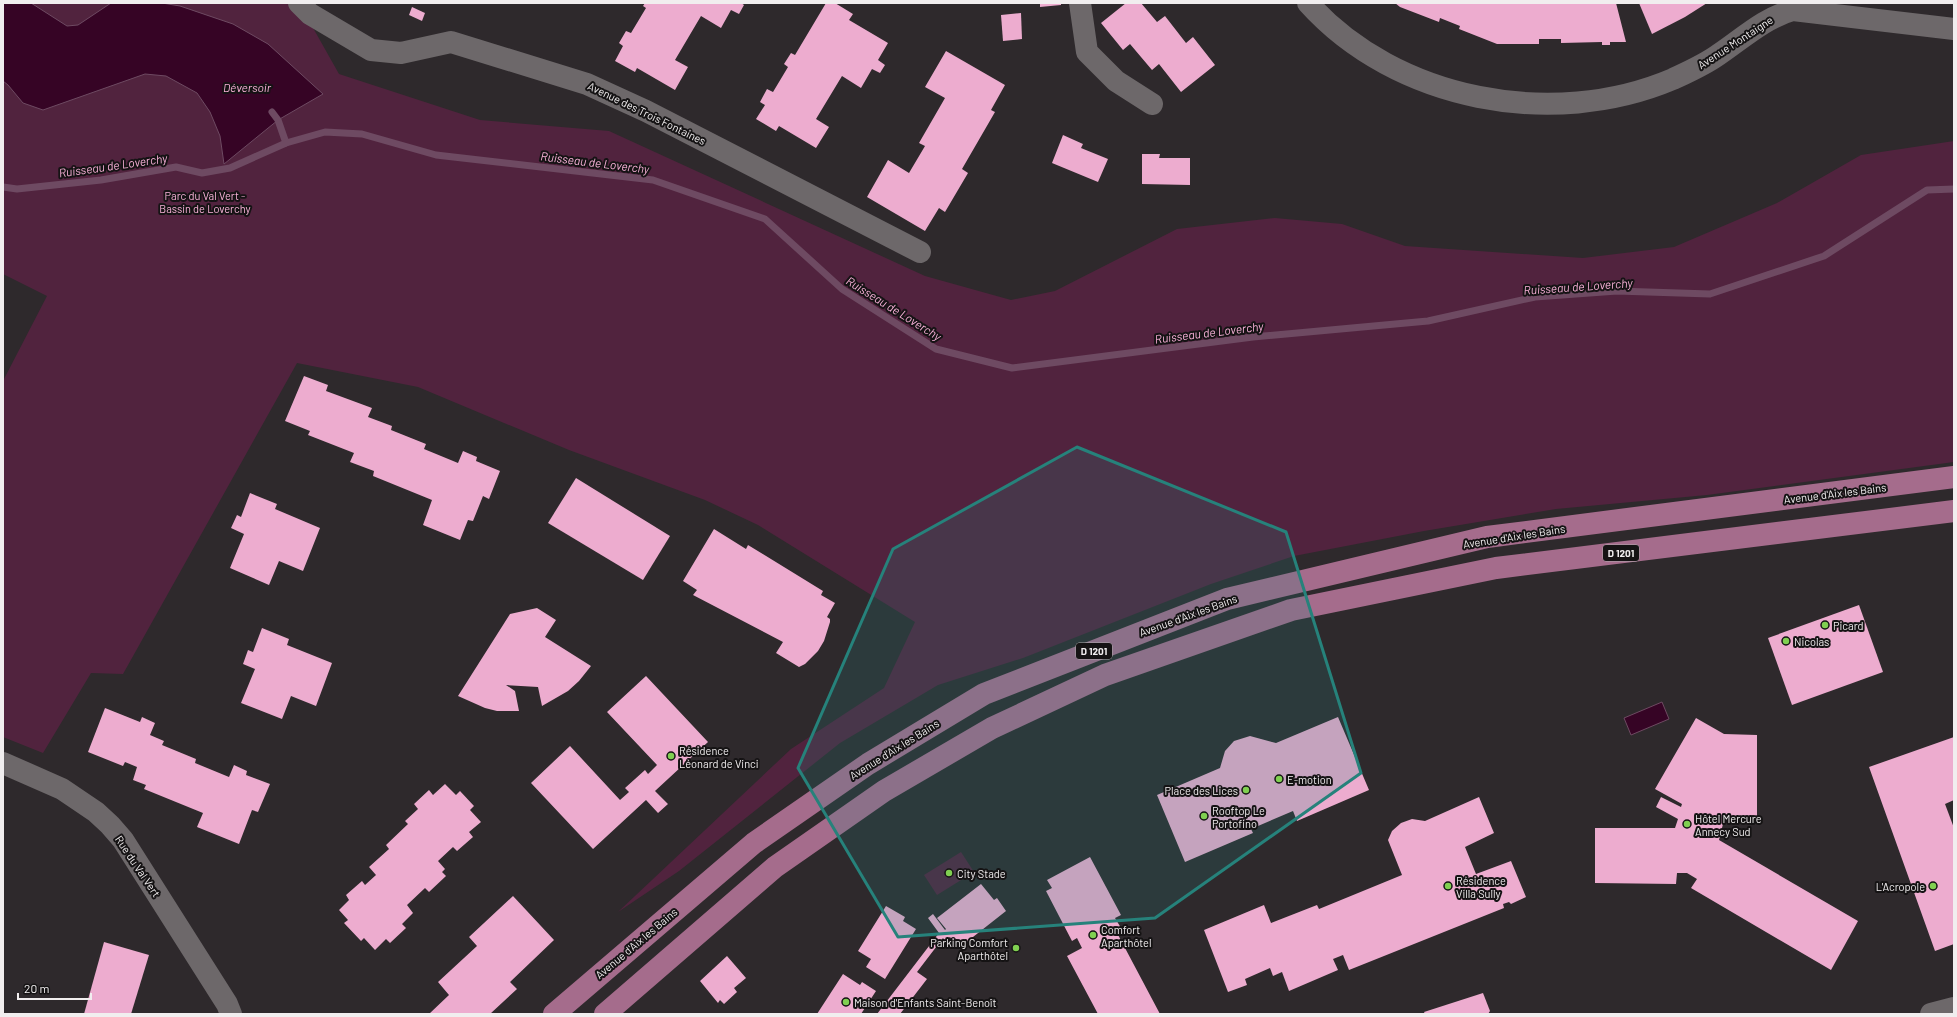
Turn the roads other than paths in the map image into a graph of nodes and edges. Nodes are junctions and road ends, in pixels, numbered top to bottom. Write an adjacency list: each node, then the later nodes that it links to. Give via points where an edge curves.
1 (299, 3): 6 (street, Avenue des Trois Fontaines, via 310,14 371,50 401,53 451,42 587,84 646,111)
2 (1080, 3): 5 (street, via 1087,52 1116,81)
3 (1308, 3): 4 (street, Avenue Montaigne, via 1351,42 1405,72 1470,95 1533,104 1597,100 1653,86 1705,63 1774,17 1793,10)
4 (1954, 29)
5 (1152, 104)
6 (920, 252)
7 (1954, 477): 12 (main road, Avenue d'Aix les Bains / D 1201, via 1487,537 1227,599 984,694 868,764 754,843)
8 (1954, 511): 13 (main road, D 1201, via 1496,568 1291,610 1105,675 992,728 884,791 775,868)
9 (3, 763): 11 (street, Rue du Val Vert, via 62,790 83,803 123,840)
10 (1954, 1008): 14 (street)
11 (231, 1014)
12 (554, 1014)
13 (605, 1014)
14 (1931, 1014)

